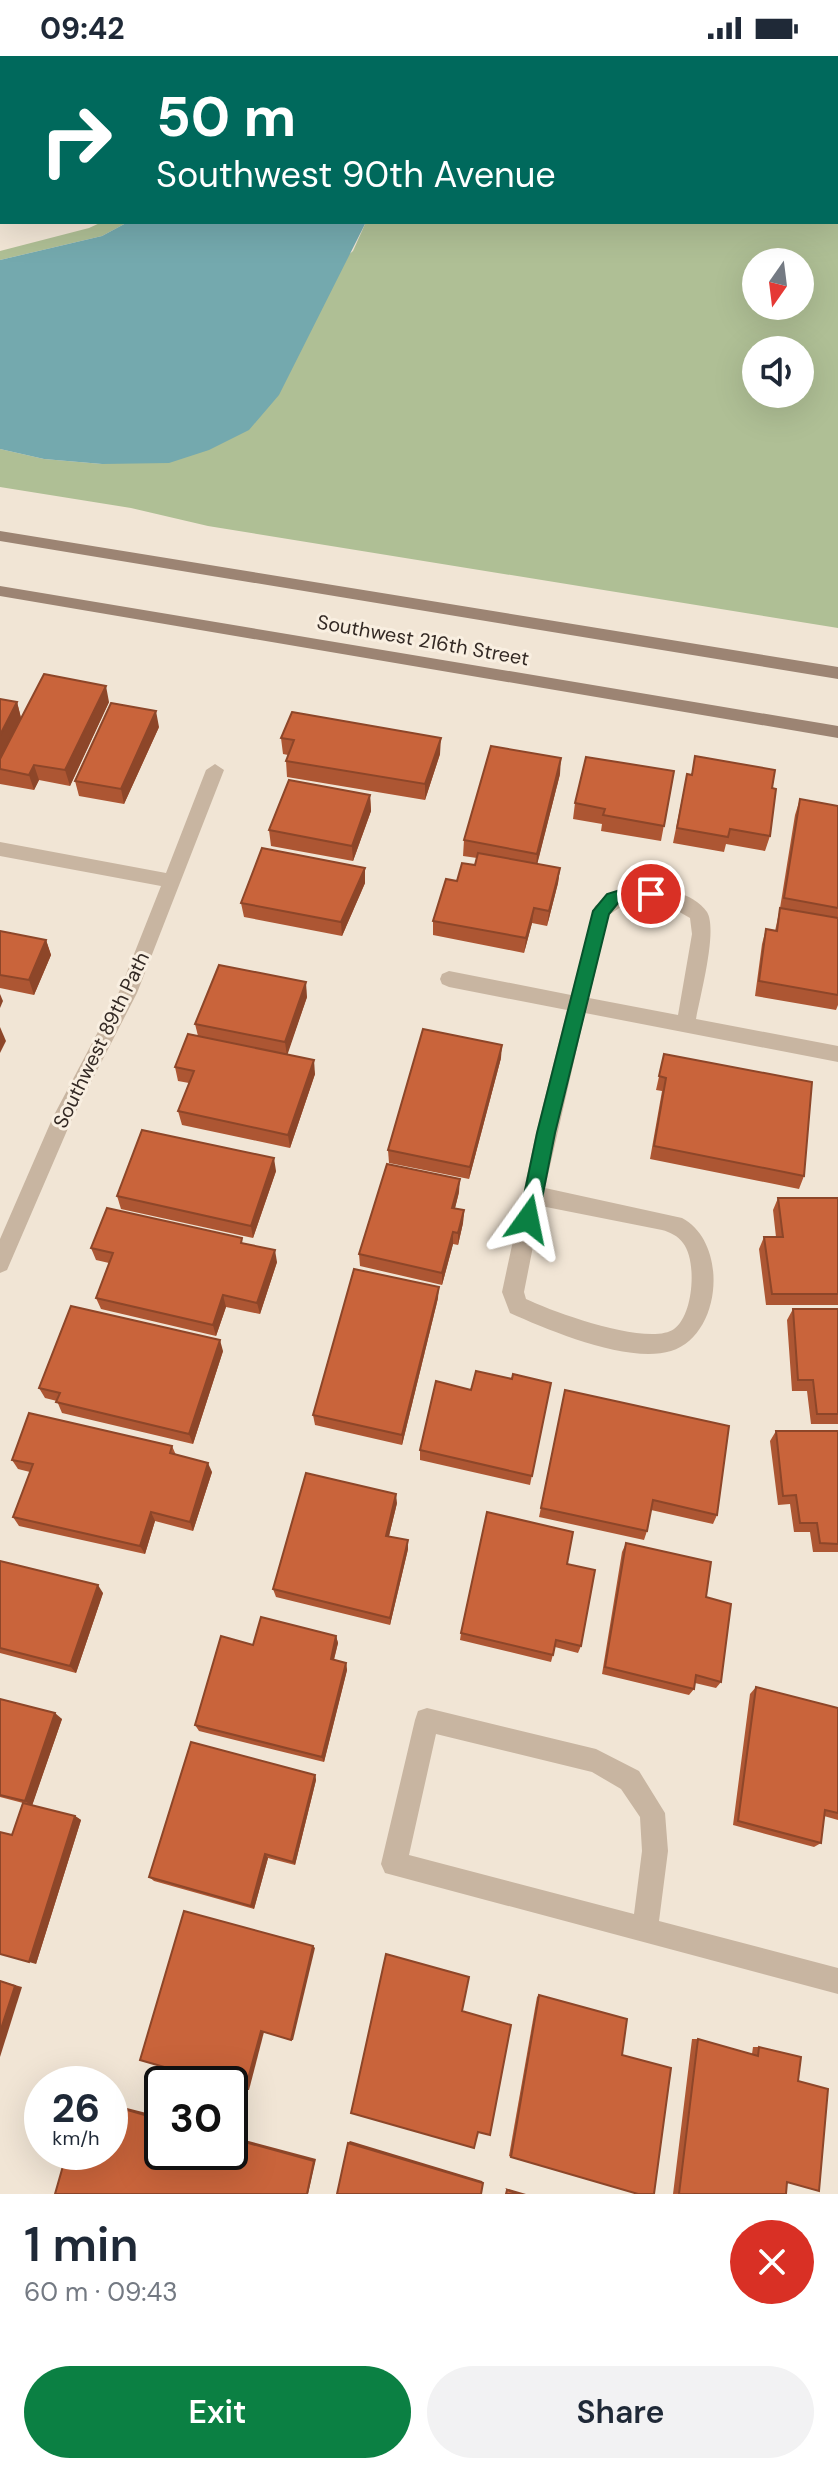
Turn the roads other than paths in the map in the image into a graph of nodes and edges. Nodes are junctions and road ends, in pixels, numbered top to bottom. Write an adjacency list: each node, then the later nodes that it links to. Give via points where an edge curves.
1 (0, 536): 3 (street, Southwest 216th Street)
2 (0, 591): 4 (street, Southwest 216th Street)
3 (838, 673)
4 (838, 732)
5 (215, 770): 7 (street, Southwest 89th Path)
6 (0, 849): 7 (street)
7 (172, 881): 13 (street, Southwest 89th Path, via 128,993 63,1117)
8 (449, 979): 9 (street)
9 (580, 1004): 10 (street); 10 (street, via 601,911 613,898 651,894 681,900 699,915 701,934); 12 (street)
10 (686, 1024): 11 (street)
11 (838, 1054)
12 (534, 1195): 12 (street, via 672,1224 691,1236 701,1297 695,1321 681,1338 652,1345 571,1328 518,1306 513,1292)
13 (0, 1263)
14 (645, 1931): 14 (street, via 394,1864 427,1720 596,1761 630,1780 652,1813 655,1851); 15 (street)
15 (838, 1981)

